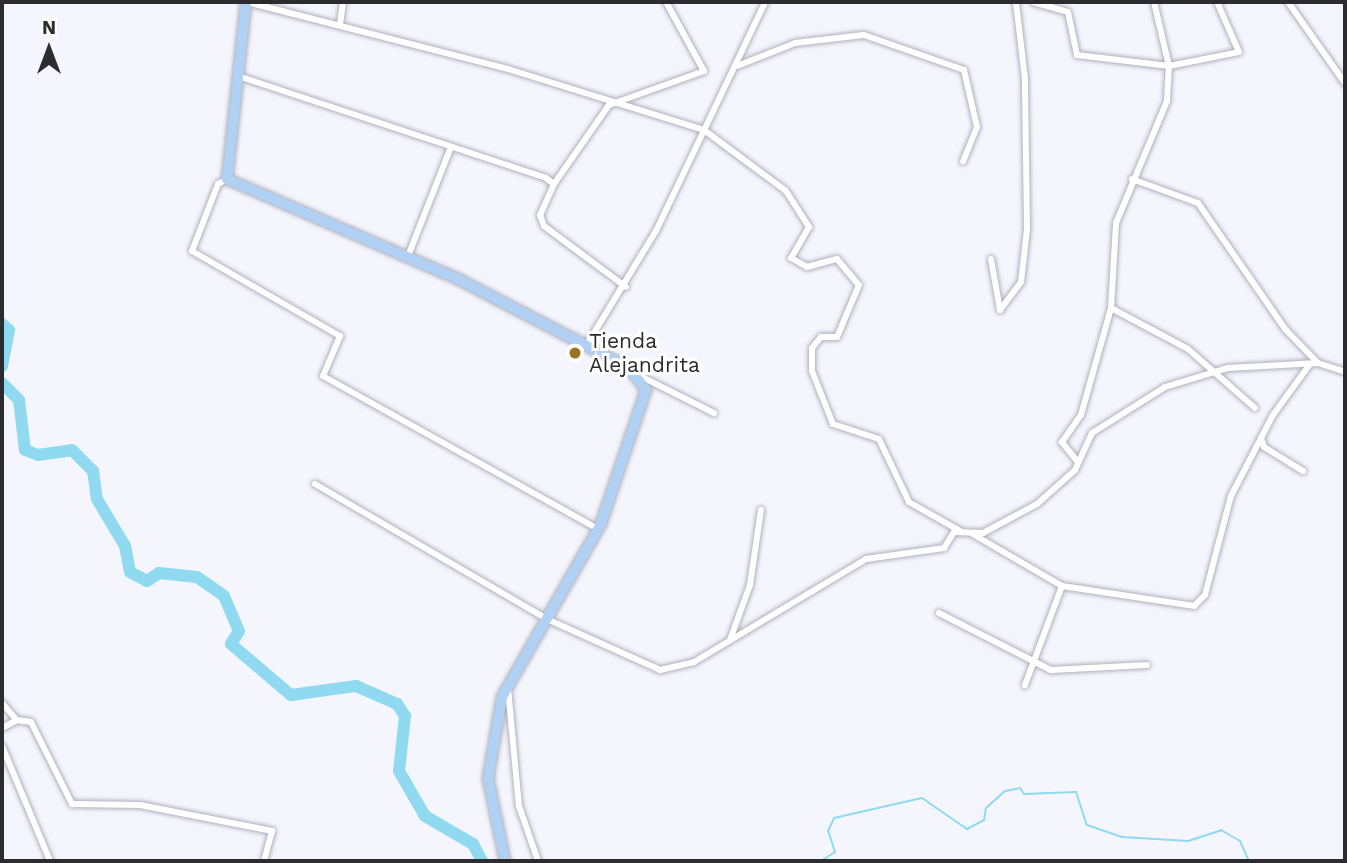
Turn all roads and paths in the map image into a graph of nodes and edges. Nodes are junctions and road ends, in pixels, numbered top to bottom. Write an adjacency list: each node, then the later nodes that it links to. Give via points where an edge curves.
1 (246, 2): 10 (street); 13 (main road)
2 (343, 2): 10 (street)
3 (666, 2): 15 (street, via 704,71)
4 (765, 2): 12 (street)
5 (1016, 2): 23 (street, via 1025,79 1027,229 1021,282 1000,310)
6 (1033, 2): 11 (street, via 1068,12 1077,55)
7 (1154, 2): 11 (street)
8 (1217, 2): 11 (street, via 1239,52)
9 (1288, 2): 14 (street)
10 (340, 24): 15 (street)
11 (1169, 65): 20 (street, via 1156,139)
12 (737, 66): 16 (street); 18 (street, via 795,43 864,35 964,70 977,127)
13 (238, 76): 17 (street); 19 (main road)
14 (1345, 83)
15 (618, 100): 16 (street); 21 (street)
16 (704, 130): 24 (street); 40 (street, via 786,191 809,227 791,258 807,267 837,259 859,285 836,337 821,337 812,348 812,371 833,424 879,439 909,502)
17 (451, 147): 21 (street); 22 (street)
18 (963, 161)
19 (228, 179): 22 (main road); 39 (street, via 218,184 192,251 340,336 323,376)
20 (1132, 179): 25 (street, via 1116,223); 28 (street, via 1198,203 1286,330)
21 (554, 184): 24 (street, via 541,215 544,226)
22 (408, 256): 26 (main road)
23 (991, 259)
24 (626, 287): 26 (street)
25 (1111, 308): 29 (street); 35 (street, via 1081,415 1062,442)
26 (586, 346): 31 (main road)
27 (1310, 363): 28 (street); 29 (street); 34 (street)
28 (1318, 363): 30 (street)
29 (1218, 371): 32 (street); 35 (street, via 1166,387 1092,433)
30 (1345, 372)
31 (640, 376): 33 (street); 39 (main road, via 645,408)
32 (1255, 408)
33 (714, 413)
34 (1261, 438): 36 (street, via 1264,447); 41 (street, via 1231,496 1205,595 1194,606)
35 (1079, 462): 40 (street, via 1037,504 983,533)
36 (1303, 471)
37 (315, 484): 43 (street)
38 (761, 510): 44 (street, via 750,585)
39 (598, 529): 43 (main road)
40 (967, 532): 41 (street); 44 (street, via 954,532 944,548 866,559)
41 (1062, 586): 45 (street)
42 (939, 613): 45 (street)
43 (549, 620): 44 (street, via 660,670 694,662); 48 (main road)
44 (730, 640)
45 (1031, 662): 46 (street, via 1051,670); 47 (street)
46 (1147, 665)
47 (1025, 685)
48 (508, 688): 55 (main road, via 488,778); 56 (street, via 519,806)
49 (2, 704): 50 (street)
50 (17, 720): 51 (street); 54 (street, via 39,732 72,804 140,805 272,831)
51 (2, 729)
52 (2, 746): 53 (street)
53 (50, 861)
54 (264, 861)
55 (505, 861)
56 (538, 861)

